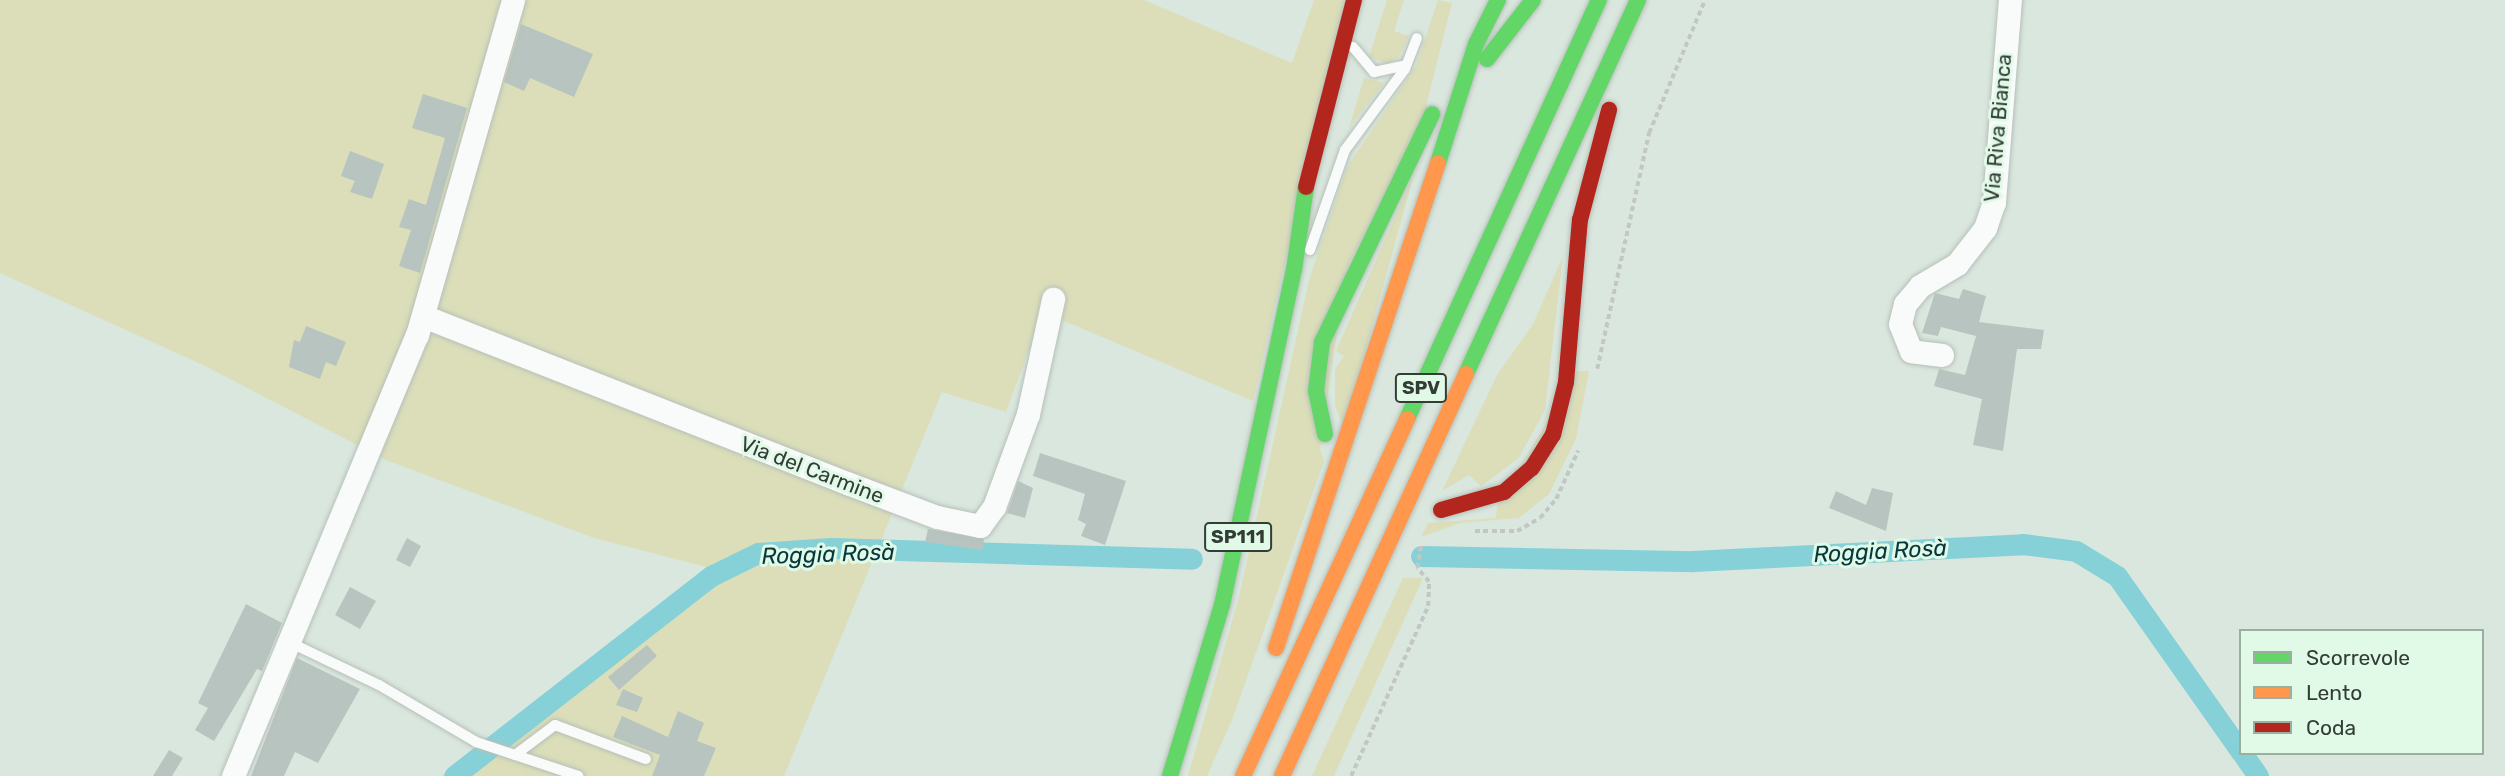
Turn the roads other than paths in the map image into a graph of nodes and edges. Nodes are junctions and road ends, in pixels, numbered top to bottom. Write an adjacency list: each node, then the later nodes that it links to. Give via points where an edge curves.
1 (513, 0): 19 (street)
2 (1354, 0): 16 (main road, SP111, via 1313,152)
3 (1366, 0): 13 (lane, via 1352,43)
4 (1497, 0): 12 (main road)
5 (1533, 0): 15 (main road)
6 (1599, 0): 32 (main road, SPV)
7 (1638, 0): 33 (main road, SPV)
8 (1655, 0): 22 (main road, via 1616,89 1588,182 1574,265 1566,382 1553,435 1538,462 1504,492)
9 (2010, 0): 20 (street, Via Riva Bianca, via 1994,202 1985,228 1957,264 1920,286 1905,304 1900,324 1911,351)
10 (1366, 34): 13 (main road, SP111)
11 (1417, 38): 14 (lane)
12 (1476, 44): 15 (main road); 21 (main road, via 1445,87 1325,332 1315,376)
13 (1358, 59): 14 (lane, via 1381,74); 16 (main road, SP111)
14 (1408, 64): 17 (lane, via 1345,150 1318,234)
15 (1461, 93): 24 (main road, via 1334,487)
16 (1294, 270): 17 (main road, SP111)
17 (1289, 293): 30 (main road, SP111, via 1223,605)
18 (1053, 299): 19 (street, Via del Carmine, via 1028,414 994,507 980,526 937,517 860,488)
19 (423, 316): 23 (street)
20 (1942, 355)
21 (1325, 434)
22 (1441, 510)
23 (291, 643): 26 (lane, via 379,685 476,742); 28 (street)
24 (1271, 662)
25 (1243, 732): 31 (main road)
26 (515, 755): 27 (lane, via 555,725); 29 (lane)
27 (646, 759)
28 (233, 776)
29 (578, 776)
30 (1170, 776)
31 (1224, 776)
32 (1243, 776)
33 (1282, 776)

